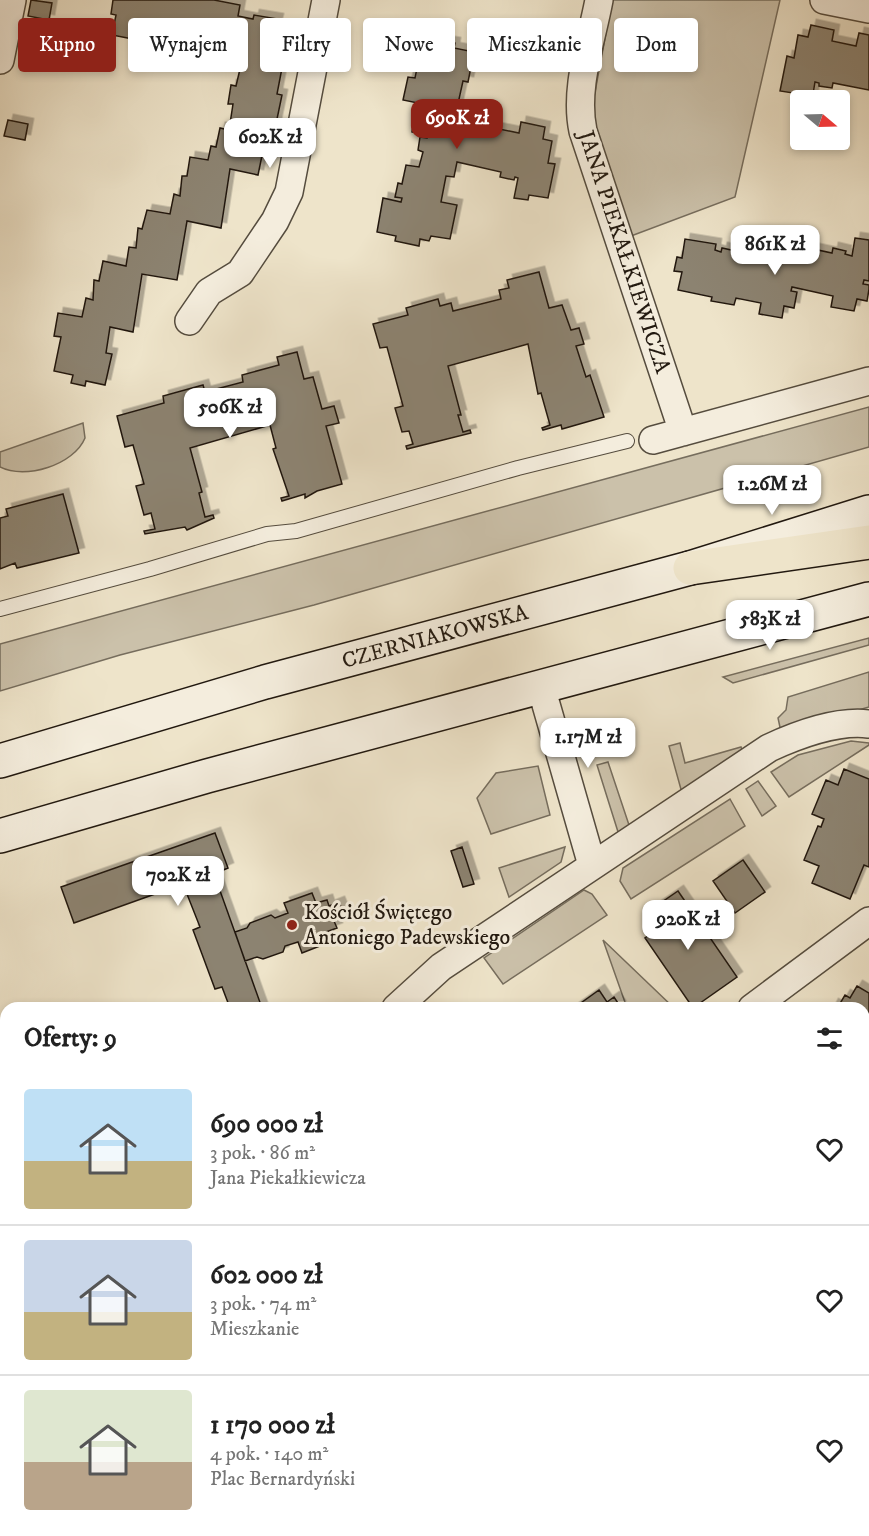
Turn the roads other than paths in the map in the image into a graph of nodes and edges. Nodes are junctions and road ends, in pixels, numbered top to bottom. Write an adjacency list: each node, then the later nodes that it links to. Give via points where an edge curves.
1 (12, 0): 6 (street)
2 (326, 0): 7 (street, via 289,192 240,273 209,292)
3 (599, 0): 9 (street, JANA PIEKAŁKIEWICZA, via 579,112)
4 (824, 0): 5 (street)
5 (869, 9)
6 (0, 60)
7 (189, 321)
8 (869, 381): 9 (street)
9 (683, 432): 10 (street)
10 (640, 440): 15 (lane, via 518,468 296,531 267,534)
11 (869, 512): 13 (main road, CZERNIAKOWSKA)
12 (869, 542): 13 (main road)
13 (690, 568): 18 (main road, CZERNIAKOWSKA, via 266,682)
14 (869, 599): 16 (main road)
15 (0, 609)
16 (541, 687): 19 (main road); 20 (street)
17 (869, 724): 20 (street, via 844,725 769,748)
18 (0, 761)
19 (0, 836)
20 (592, 865): 22 (street, via 441,967)
21 (869, 921): 23 (street)
22 (403, 1002)
23 (760, 1002)

